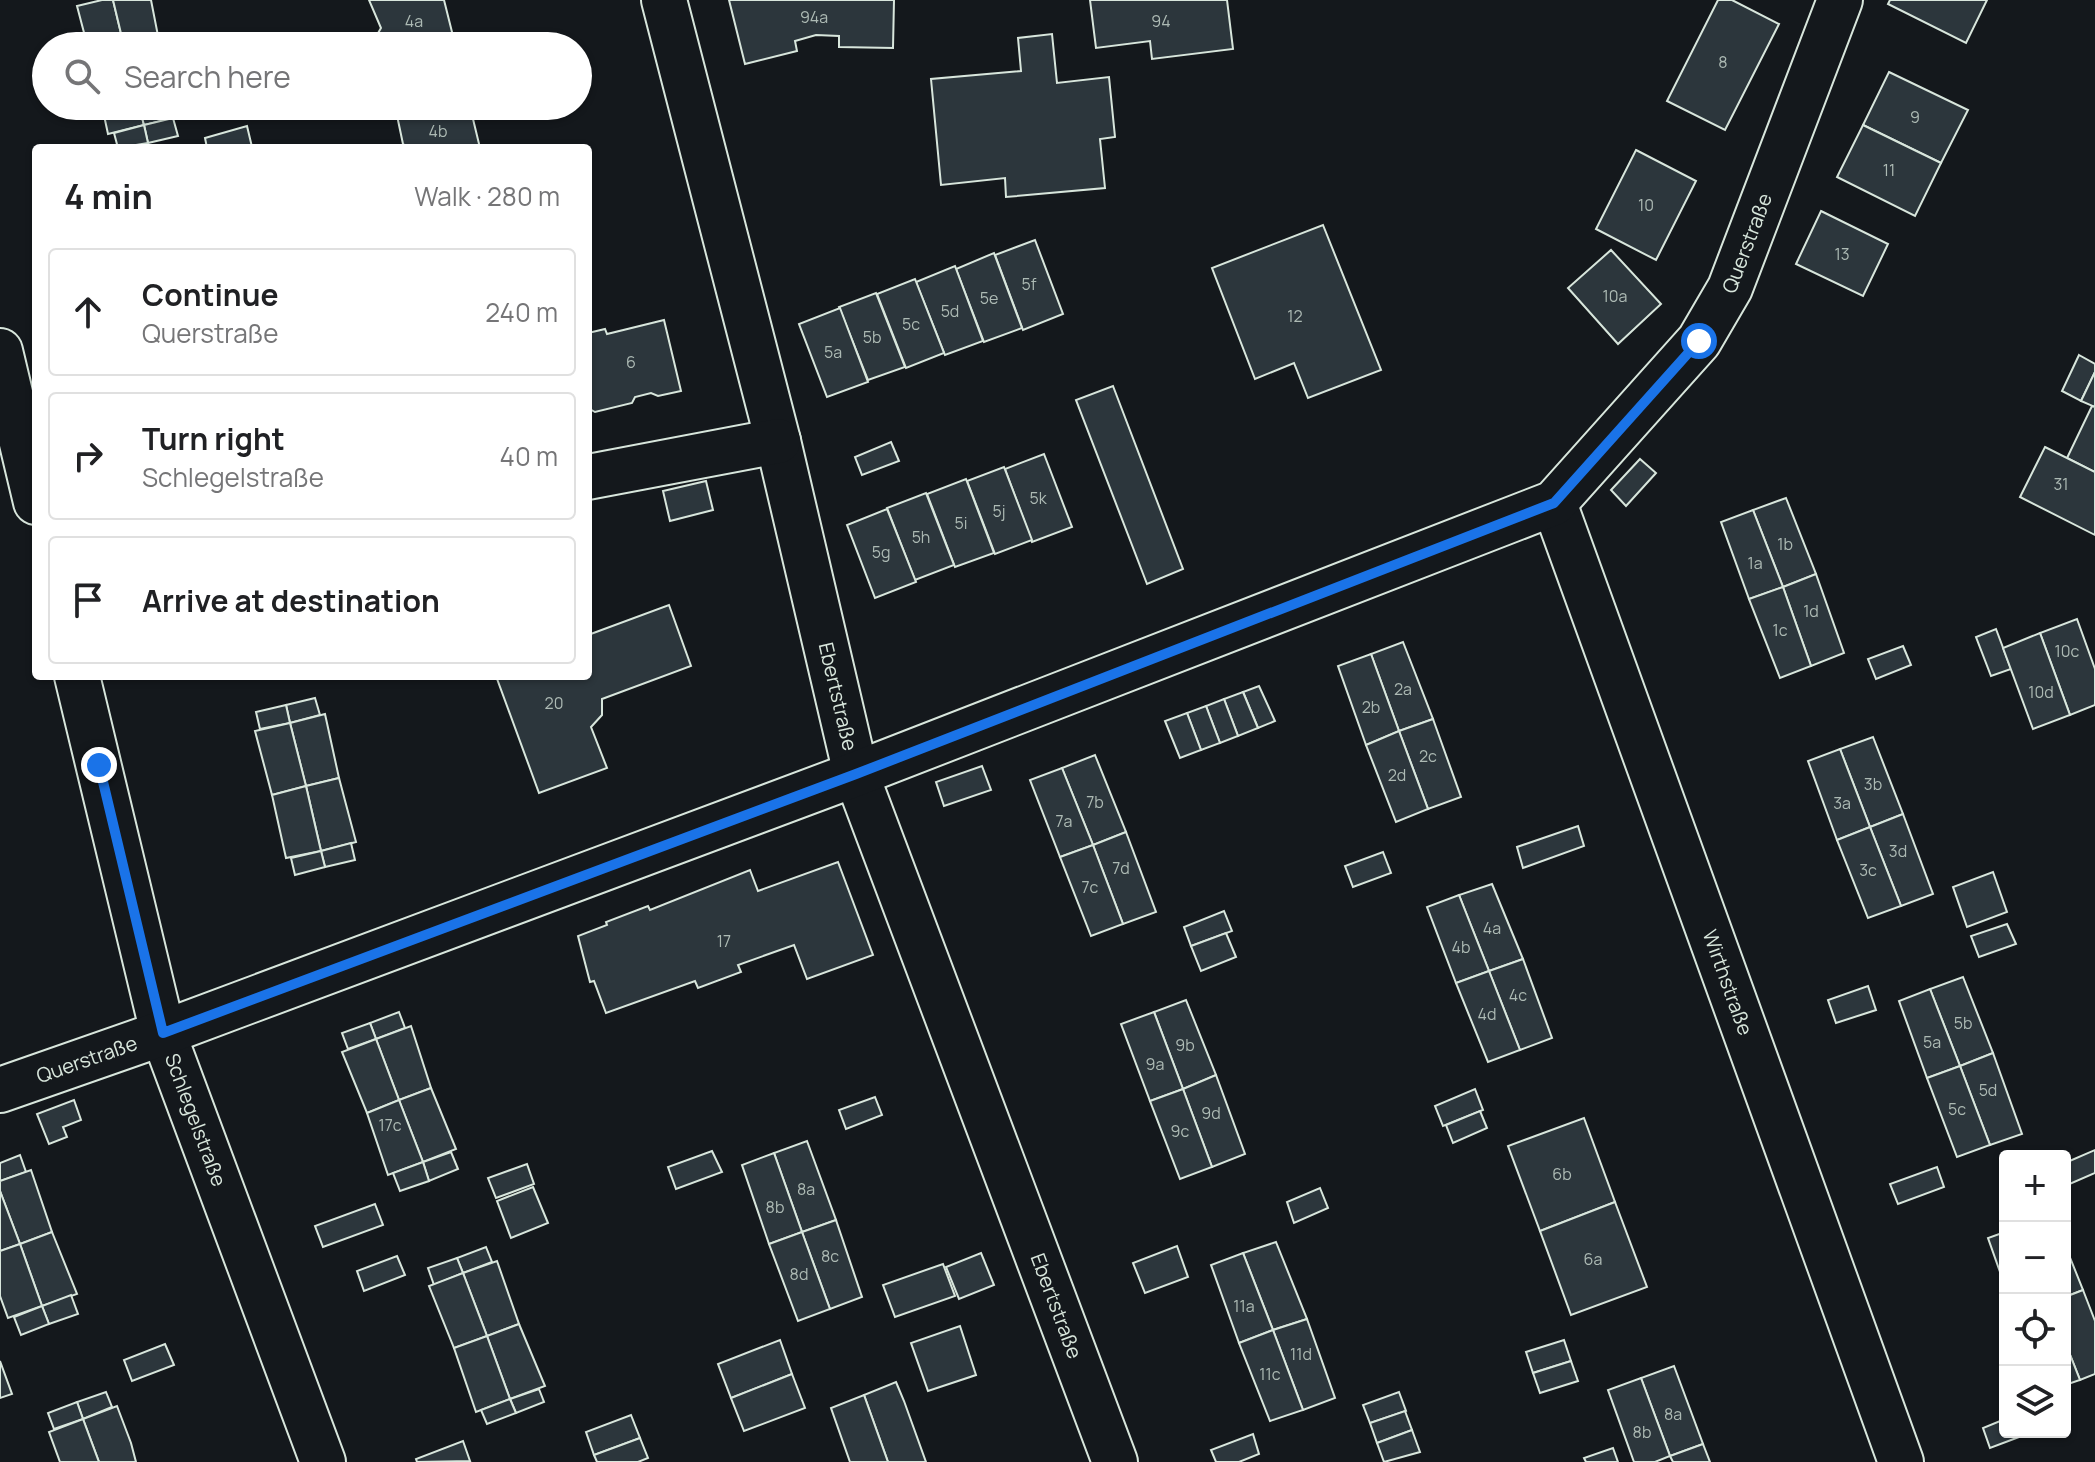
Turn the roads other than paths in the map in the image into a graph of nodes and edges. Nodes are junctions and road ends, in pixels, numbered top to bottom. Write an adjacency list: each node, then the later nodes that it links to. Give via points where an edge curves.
1 (664, 0): 4 (street, Ebertstraße)
2 (1840, 0): 7 (street, Querstraße, via 1730,288 1699,341)
3 (0, 351): 6 (street)
4 (778, 441): 5 (street); 9 (street, Ebertstraße)
5 (592, 476)
6 (32, 485)
7 (1554, 503): 9 (street, Querstraße); 14 (street, Wirthstraße)
8 (78, 680): 10 (street, Schlegelstraße)
9 (856, 774): 10 (street, Querstraße); 13 (street, Ebertstraße)
10 (163, 1033): 11 (street, Querstraße); 12 (street, Schlegelstraße)
11 (0, 1090)
12 (323, 1462)
13 (1115, 1462)
14 (1901, 1462)

